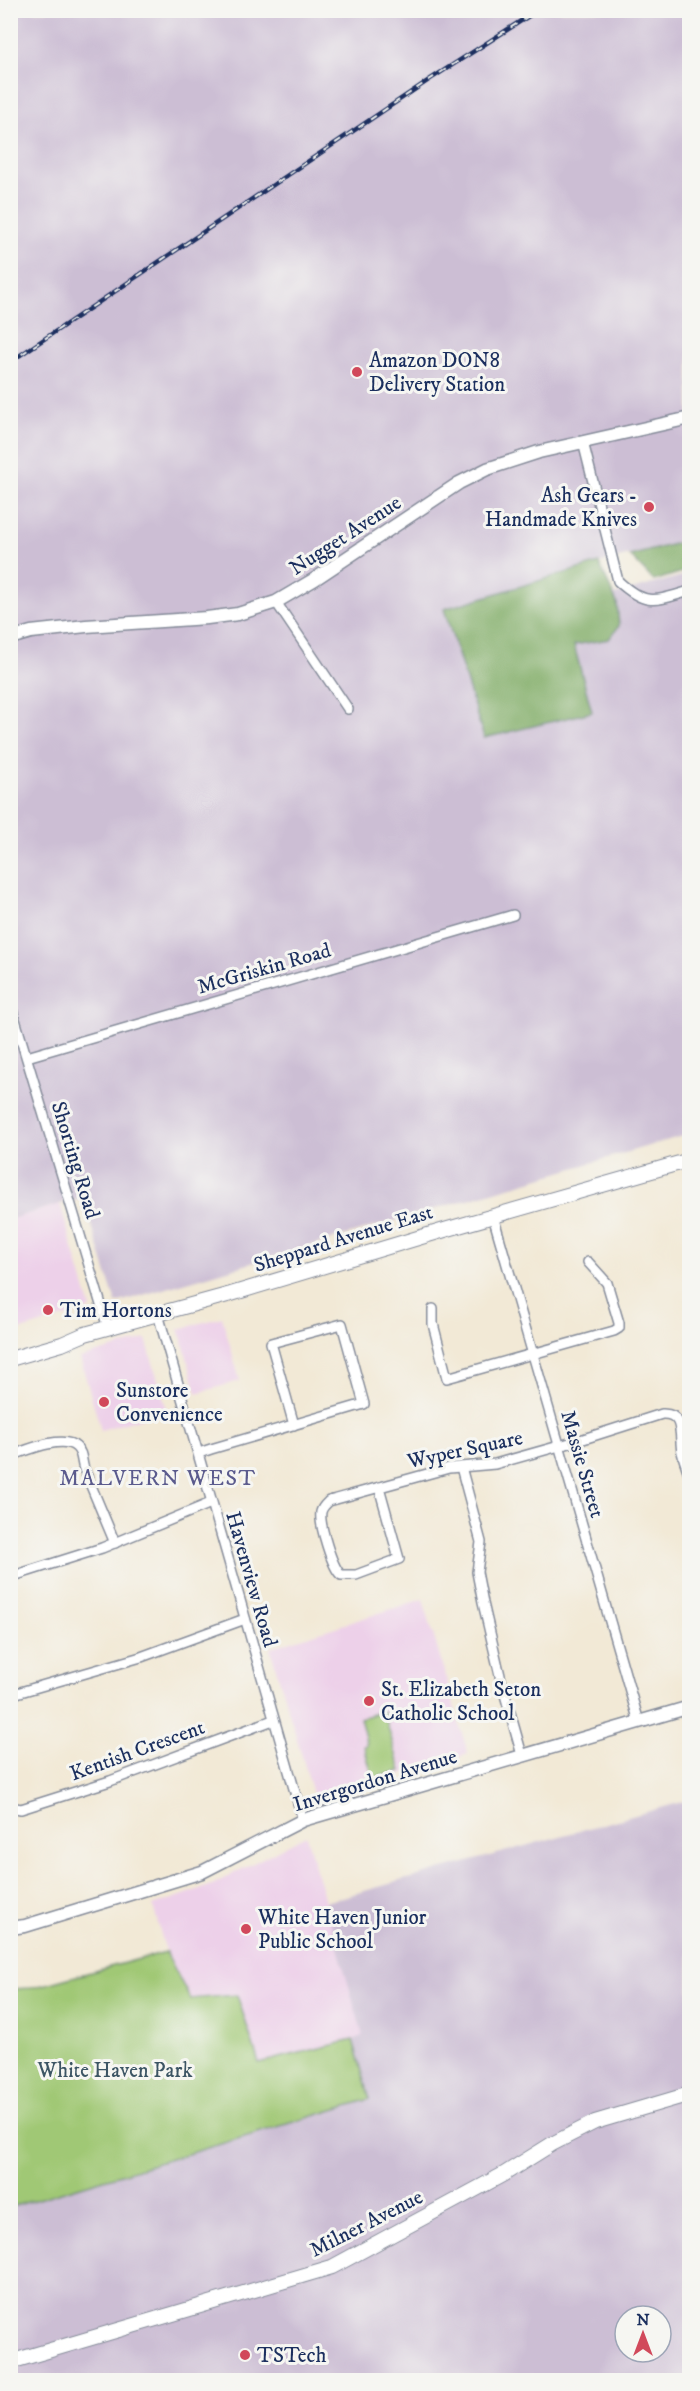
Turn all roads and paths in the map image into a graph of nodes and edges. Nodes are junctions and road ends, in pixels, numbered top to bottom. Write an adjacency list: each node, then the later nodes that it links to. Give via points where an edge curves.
1 (690, 418): 2 (street, Nugget Avenue)
2 (583, 442): 3 (street, via 618,580 634,595 651,601); 4 (street, Nugget Avenue, via 509,461 459,483)
3 (690, 591)
4 (276, 602): 5 (street, Nugget Avenue, via 238,614 86,626); 6 (street)
5 (10, 638)
6 (348, 709)
7 (513, 915): 9 (street, McGriskin Road)
8 (10, 1002): 9 (street, Shorting Road)
9 (27, 1057): 15 (street, Shorting Road)
10 (690, 1160): 11 (main road, Sheppard Avenue East)
11 (493, 1216): 14 (main road, Sheppard Avenue East); 16 (street, Massie Street)
12 (588, 1262): 16 (street, via 607,1283 619,1328)
13 (433, 1309): 16 (street, via 447,1378)
14 (158, 1314): 15 (main road, Sheppard Avenue East); 20 (street, Havenview Road)
15 (108, 1328): 17 (main road, Sheppard Avenue East)
16 (532, 1353): 19 (street, Massie Street)
17 (10, 1359)
18 (294, 1425): 18 (street, via 364,1404 342,1324 271,1344); 20 (street)
19 (559, 1446): 22 (street, Wyper Square, via 495,1464); 23 (street, Wyper Square, via 671,1414 680,1426); 32 (street, Massie Street)
20 (199, 1453): 25 (street, Havenview Road)
21 (10, 1456): 26 (street, via 52,1443 74,1445 82,1456)
22 (461, 1467): 24 (street, Wyper Square); 33 (street, via 481,1542 477,1572 483,1603)
23 (690, 1476)
24 (380, 1487): 24 (street, Wyper Square, via 324,1505 321,1512 335,1569 341,1575 356,1575 399,1558)
25 (212, 1503): 26 (street); 28 (street, Havenview Road)
26 (115, 1543): 27 (street)
27 (10, 1577)
28 (245, 1619): 29 (street, via 141,1657); 31 (street, Havenview Road)
29 (10, 1695)
30 (690, 1707): 32 (street, Invergordon Avenue)
31 (273, 1720): 34 (street, Kentish Crescent, via 111,1781 21,1809); 35 (street, Havenview Road)
32 (639, 1722): 33 (street, Invergordon Avenue)
33 (522, 1755): 35 (street, Invergordon Avenue)
34 (10, 1807)
35 (303, 1820): 36 (street, Invergordon Avenue, via 202,1872)
36 (10, 1928)
37 (690, 2094): 38 (main road, Milner Avenue, via 595,2122 332,2267)
38 (10, 2362)

